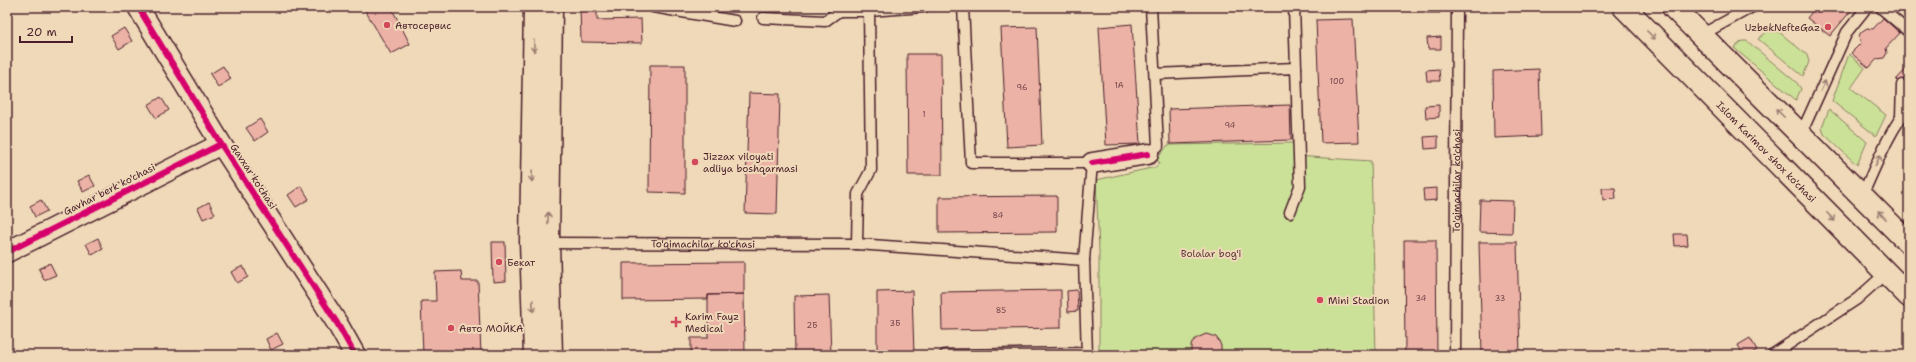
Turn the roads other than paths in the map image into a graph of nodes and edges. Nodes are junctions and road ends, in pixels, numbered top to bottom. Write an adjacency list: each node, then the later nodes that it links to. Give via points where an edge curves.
1 (138, 7): 27 (street, Gavxar ko'chasi)
2 (535, 7): 32 (main road, one-way to 32)
3 (551, 7): 32 (main road, one-way to 3)
4 (653, 7): 18 (lane)
5 (924, 7): 16 (lane)
6 (963, 7): 29 (lane, via 971,163)
7 (1151, 7): 22 (lane)
8 (1294, 7): 21 (lane)
9 (1456, 7): 44 (lane, To'qimachilar ko'chasi)
10 (1624, 7): 37 (main road, Islom Karimov shox ko'chasi, one-way to 37)
11 (1674, 7): 20 (main road)
12 (1752, 7): 20 (lane)
13 (1880, 7): 19 (lane)
14 (1865, 8): 26 (lane, one-way to 14, via 1847,32)
15 (839, 9): 16 (lane); 17 (lane, via 825,21)
16 (869, 11): 34 (lane, via 871,170 858,194)
17 (763, 18)
18 (734, 21)
19 (1909, 32)
20 (1701, 35): 26 (main road, one-way to 20)
21 (1296, 68): 22 (lane); 31 (lane, via 1300,186)
22 (1155, 74): 28 (lane, via 1158,146)
23 (1902, 85): 25 (lane)
24 (1909, 107): 25 (lane)
25 (1901, 117): 30 (lane, one-way to 25)
26 (1801, 134): 30 (main road)
27 (221, 144): 35 (street, Gavhar berk ko'chasi); 41 (street, Gavxar ko'chasi)
28 (1148, 154): 29 (street)
29 (1092, 163): 36 (lane)
30 (1862, 196): 33 (main road, one-way to 30)
31 (1290, 212)
32 (539, 243): 34 (lane, To'qimachilar ko'chasi); 42 (main road, one-way to 42); 43 (main road)
33 (1909, 243)
34 (857, 244): 36 (lane, To'qimachilar ko'chasi)
35 (7, 252)
36 (1084, 260): 40 (lane)
37 (1886, 273): 38 (main road, Islom Karimov shox ko'chasi); 45 (lane, via 1857,299)
38 (1909, 296)
39 (946, 354): 40 (lane)
40 (1087, 354)
41 (356, 355)
42 (535, 355)
43 (551, 355)
44 (1455, 355)
45 (1772, 355)

